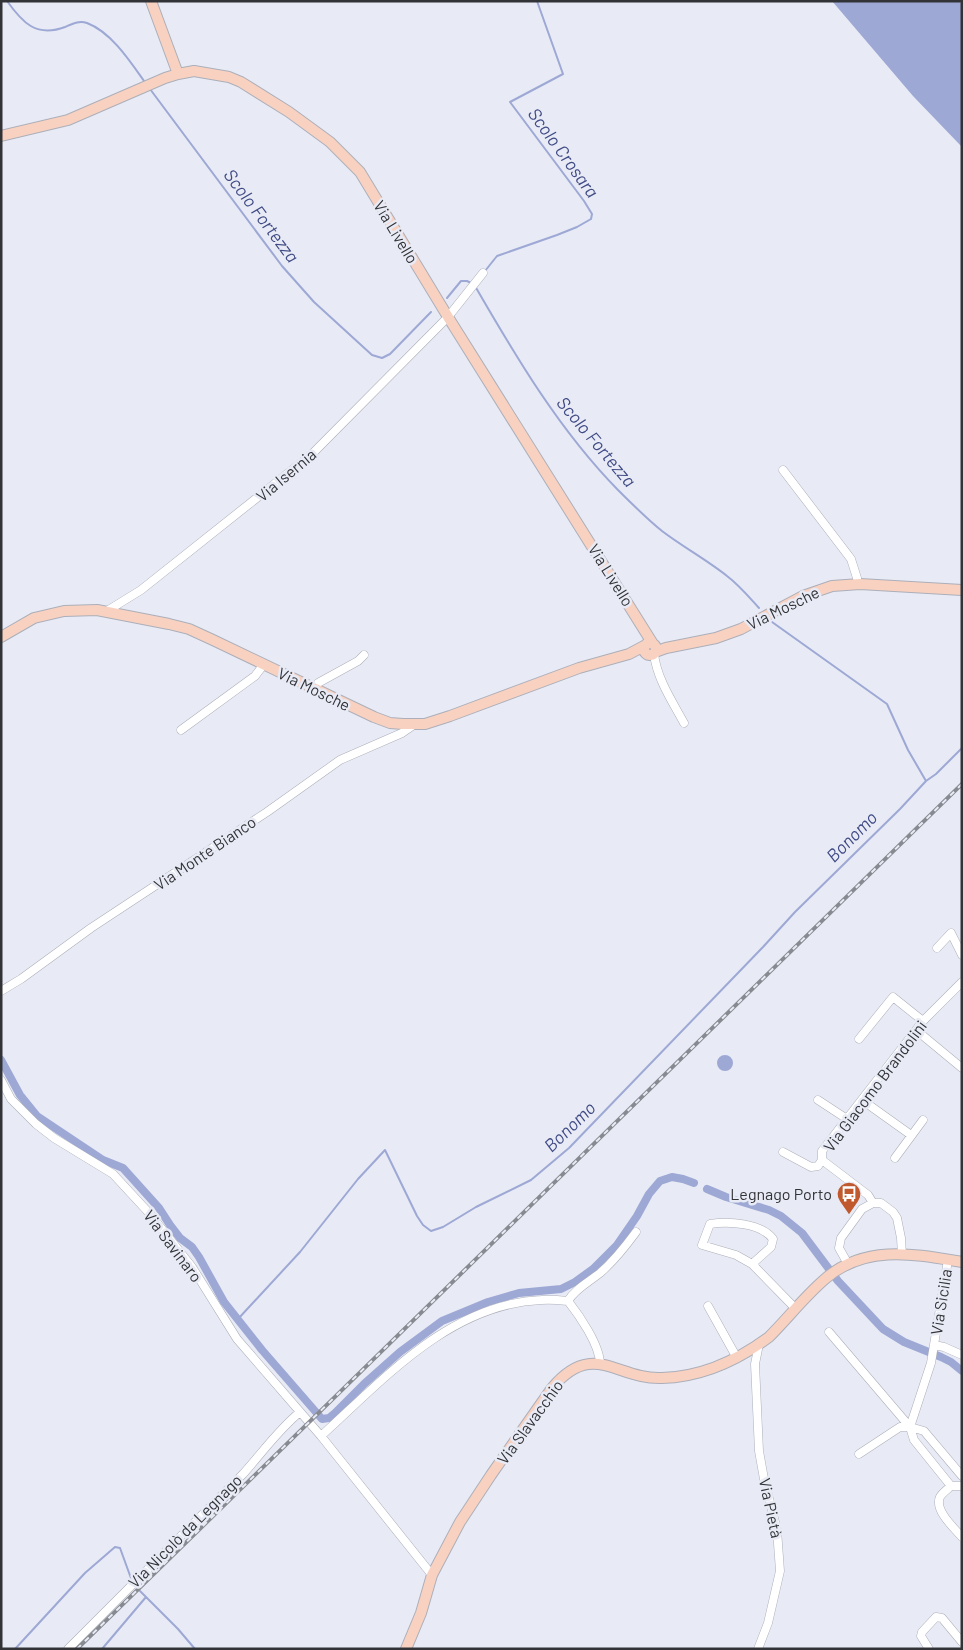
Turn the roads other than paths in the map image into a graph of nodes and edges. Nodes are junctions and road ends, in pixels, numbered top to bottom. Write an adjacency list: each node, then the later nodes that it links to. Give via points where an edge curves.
1 (151, 1): 2 (street)
2 (178, 74): 3 (street, Via Livello, via 68,120); 5 (street, Via Livello, via 194,71 241,82 330,142 360,172)
3 (1, 136)
4 (483, 273): 5 (street, Via Isernia)
5 (448, 317): 9 (street, Via Isernia, via 312,454 141,590); 11 (street, Via Livello, via 646,632)
6 (783, 470): 7 (street, via 851,559)
7 (857, 578)
8 (962, 590): 11 (street, Via Mosche, via 860,584 832,586 802,596 741,629 716,638)
9 (108, 611): 10 (street, Via Mosche, via 50,614 34,618); 13 (street, Via Mosche, via 188,629)
10 (1, 637)
11 (651, 651): 15 (street, via 664,688); 16 (street, Via Mosche, via 579,668 450,716)
12 (364, 655): 14 (street, via 358,662)
13 (264, 664): 14 (street, Via Mosche); 17 (street, via 255,676)
14 (314, 688): 16 (street, Via Mosche, via 374,718 390,723)
15 (684, 723)
16 (415, 724): 21 (street, Via Monte Bianco, via 340,760)
17 (181, 730)
18 (937, 948): 19 (street, via 951,933)
19 (962, 955)
20 (962, 982): 22 (street, Via Giacomo Brandolini)
21 (1, 991)
22 (923, 1021): 23 (street, Via Giacomo Brandolini); 24 (street, via 894,997)
23 (916, 1030): 25 (street); 28 (street, Via Giacomo Brandolini)
24 (859, 1039)
25 (962, 1068)
26 (1, 1080): 52 (street, Via Savinaro, via 11,1099 36,1124 113,1174 150,1214 192,1267 237,1339)
27 (818, 1100): 29 (street)
28 (862, 1100): 29 (street, Via Giacomo Brandolini); 31 (street)
29 (847, 1119): 34 (street, Via Giacomo Brandolini, via 822,1151)
30 (923, 1120): 31 (street)
31 (912, 1135): 33 (street)
32 (783, 1152): 34 (street, via 811,1168)
33 (895, 1158)
34 (822, 1160): 35 (street, Via Giacomo Brandolini, via 868,1195)
35 (873, 1203): 37 (street, Via Giacomo Brandolini, via 881,1204 897,1218); 41 (street, via 862,1209 840,1238)
36 (636, 1232): 42 (street, via 612,1262)
37 (902, 1255): 38 (street, Via Slavacchio); 41 (street, Via Slavacchio, via 873,1256)
38 (948, 1260): 39 (street, Via Slavacchio); 47 (street, Via Sicilia)
39 (962, 1262)
40 (752, 1264): 40 (street, via 770,1247 773,1240 768,1233 729,1223 710,1224 702,1245 736,1254); 44 (street)
41 (843, 1266): 44 (street, Via Slavacchio, via 826,1278)
42 (568, 1301): 50 (street, via 594,1344); 54 (street, via 541,1300 507,1305 458,1323 393,1370)
43 (708, 1306): 49 (street)
44 (796, 1309): 46 (street, Via Slavacchio)
45 (829, 1332): 53 (street)
46 (759, 1344): 49 (street, Via Slavacchio); 51 (street, Via Pietà)
47 (933, 1347): 48 (street, Via Sicilia, via 944,1347); 53 (street, Via Sicilia)
48 (962, 1355)
49 (739, 1357): 50 (street, Via Slavacchio, via 682,1376 662,1378 646,1378); 51 (street)
50 (600, 1364): 60 (street, Via Slavacchio, via 575,1368 552,1388 460,1522)
51 (755, 1364): 64 (street, Via Pietà, via 759,1451 777,1530 780,1570 768,1623)
52 (300, 1412): 54 (street, Via Savinaro); 62 (street, Via Nicolò da Legnago, via 284,1425 243,1474)
53 (910, 1427): 55 (street, via 900,1427); 56 (street, via 924,1431); 57 (street, via 914,1440)
54 (321, 1436): 60 (street, Via Savinaro)
55 (859, 1454)
56 (962, 1476)
57 (951, 1486): 58 (street); 59 (street, via 940,1497 938,1506)
58 (962, 1486)
59 (962, 1537)
60 (432, 1575): 63 (street, Via Slavacchio)
61 (962, 1642): 65 (street, via 942,1618 936,1617 921,1636)
62 (68, 1649)
63 (406, 1649)
64 (758, 1649)
65 (929, 1649)

